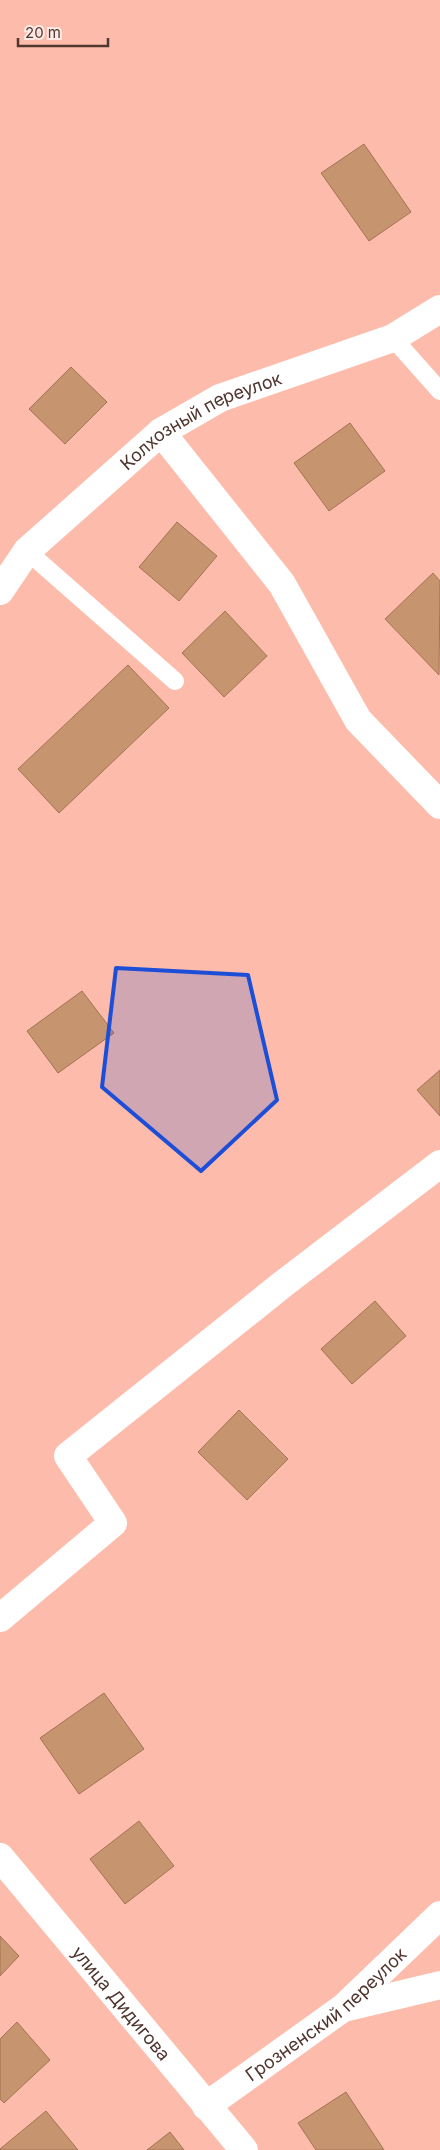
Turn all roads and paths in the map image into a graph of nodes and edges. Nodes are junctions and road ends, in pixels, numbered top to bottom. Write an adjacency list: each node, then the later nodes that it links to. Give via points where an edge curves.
1 (440, 309): 2 (street, Колхозный переулок)
2 (393, 338): 3 (lane); 4 (street, Колхозный переулок, via 220,398)
3 (440, 391)
4 (161, 432): 5 (street, Колхозный переулок); 8 (street, via 282,584 358,720)
5 (27, 551): 6 (street, Колхозный переулок); 7 (lane)
6 (0, 591)
7 (175, 681)
8 (440, 805)
9 (440, 1164): 10 (street, via 283,1284 68,1456 113,1523)
10 (0, 1618)
11 (0, 1856): 15 (street, улица Дидигова)
12 (440, 1915): 14 (street, Грозненский переулок)
13 (440, 1985): 14 (street)
14 (343, 2008): 15 (street, Грозненский переулок)
15 (206, 2106): 16 (street, улица Дидигова)
16 (244, 2150)

